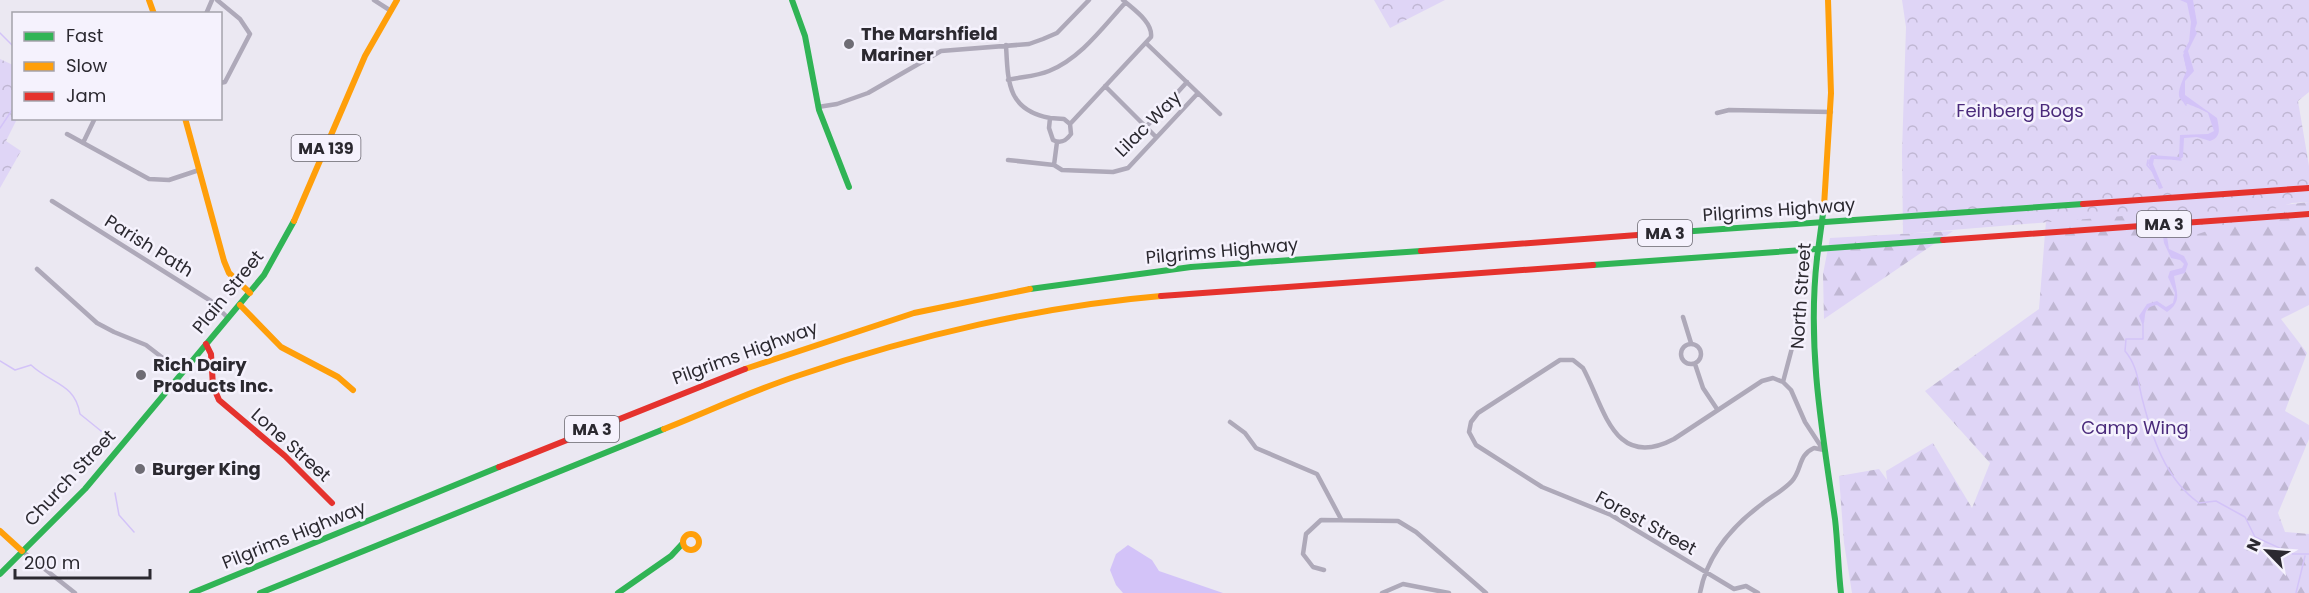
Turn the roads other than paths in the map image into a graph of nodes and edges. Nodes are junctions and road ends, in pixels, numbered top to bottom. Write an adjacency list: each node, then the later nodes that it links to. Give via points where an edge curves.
1 (217, 0): 13 (street, via 240,19 250,34)
2 (374, 0): 8 (street)
3 (397, 0): 8 (main road, Plain Street / MA 139)
4 (792, 0): 16 (main road, via 803,29)
5 (1089, 0): 10 (street, via 1057,33 1029,44)
6 (1828, 0): 17 (main road, North Street)
7 (1124, 1): 9 (street, via 1152,30); 11 (street, via 1077,54 1063,64 1048,72)
8 (391, 11): 37 (main road, Plain Street / MA 139, via 359,70 287,236)
9 (1147, 44): 12 (street); 14 (street)
10 (1006, 45): 11 (street); 16 (street, via 941,51 868,93)
11 (1008, 80): 20 (street, via 1019,104)
12 (1187, 82): 15 (street); 24 (street)
13 (223, 83)
14 (1105, 86): 23 (street); 24 (street)
15 (1198, 93): 19 (street); 26 (street, Lilac Way)
16 (818, 108): 32 (main road)
17 (1831, 112): 18 (street); 51 (main road, North Street, bridge, via 1811,313 1811,345)
18 (1717, 113)
19 (1220, 114)
20 (1050, 117): 23 (street); 27 (street, via 1050,136)
21 (94, 120): 28 (street)
22 (186, 120): 31 (main road)
23 (1070, 123): 27 (street, via 1067,140)
24 (1146, 127): 26 (street)
25 (67, 134): 28 (street)
26 (1156, 137): 30 (street, Lilac Way, via 1128,168 1113,172 1062,170)
27 (1057, 142): 30 (street)
28 (83, 143): 31 (street, via 149,179 169,180)
29 (1008, 160): 30 (street, Lilac Way)
30 (1054, 165)
31 (199, 170): 37 (main road, via 226,268)
32 (849, 187)
33 (2309, 188): 64 (main road, Pilgrims Highway / MA 3, via 1191,267 1001,294 852,331 722,376)
34 (52, 201): 40 (street, Parish Path, via 211,301)
35 (2309, 214): 65 (main road, MA 3, via 1219,291 1124,300 1024,316 899,345 800,375)
36 (37, 269): 45 (street, via 97,323 146,345)
37 (250, 293): 38 (main road, Plain Street / MA 139)
38 (240, 305): 40 (main road, Plain Street / MA 139); 47 (main road, via 280,347 334,374)
39 (1683, 317): 42 (street)
40 (228, 318): 43 (main road, Plain Street / MA 139)
41 (1797, 329): 46 (street)
42 (1691, 343): 44 (street, via 1702,353); 44 (street, via 1684,346 1681,356 1684,362)
43 (206, 344): 45 (main road, Plain Street / MA 139); 52 (main road, Lone Street, via 219,400 285,456)
44 (1695, 364): 48 (street, via 1703,388)
45 (181, 372): 50 (main road, Plain Street / MA 139)
46 (1783, 382): 48 (street, Forest Street, via 1773,378 1762,381); 51 (street)
47 (353, 390)
48 (1717, 409): 60 (street, Forest Street, via 1663,444 1636,445 1611,430 1583,368 1564,359 1478,413 1469,432 1476,445 1542,487 1611,515)
49 (1230, 422): 53 (street, via 1256,448 1317,474)
50 (137, 426): 56 (main road, Church Street / MA 139, via 85,489)
51 (1824, 450): 60 (street, via 1814,448 1804,455 1793,480 1736,526); 72 (main road, North Street)
52 (332, 503)
53 (1341, 519): 59 (street, via 1320,520 1303,540 1305,559); 69 (street, via 1402,523)
54 (0, 531): 56 (main road)
55 (682, 543): 57 (main road); 57 (main road, via 689,534 698,538 698,546); 58 (main road)
56 (22, 551): 61 (main road, Church Street / MA 139); 63 (street)
57 (689, 551): 58 (main road)
58 (671, 556): 66 (main road)
59 (1324, 570)
60 (1704, 570): 62 (street, Forest Street); 70 (street)
61 (0, 574)
62 (1734, 591): 71 (street, Forest Street, via 1746,586)
63 (75, 593)
64 (192, 593)
65 (260, 593)
66 (618, 593)
67 (1382, 593): 68 (street, via 1403,584)
68 (1449, 593)
69 (1486, 593)
70 (1700, 593)
71 (1758, 593)
72 (1841, 593)

